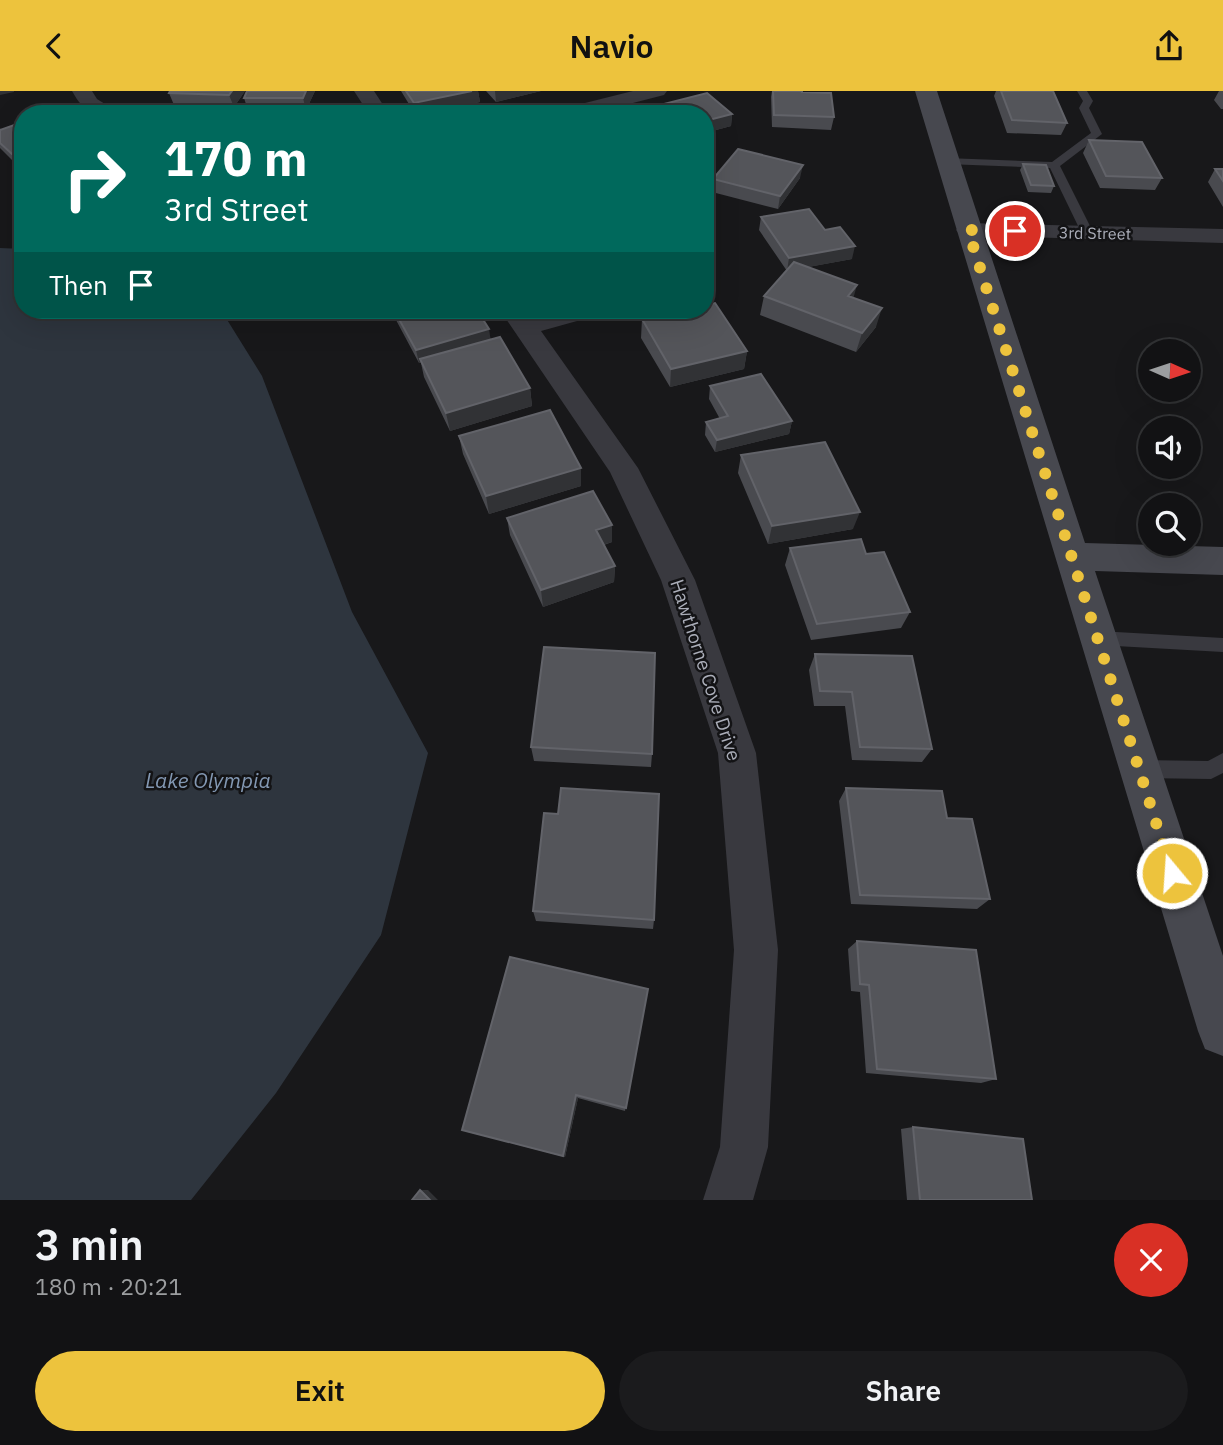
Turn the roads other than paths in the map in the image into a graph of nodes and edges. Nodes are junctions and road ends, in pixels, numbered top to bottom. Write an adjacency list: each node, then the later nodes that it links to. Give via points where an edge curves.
1 (82, 91): 5 (street)
2 (657, 91): 6 (street)
3 (926, 91): 7 (main road)
4 (1082, 91): 8 (lane, via 1088,101 1084,108 1097,134)
5 (93, 105)
6 (600, 105)
7 (946, 161): 8 (lane); 9 (main road)
8 (1054, 165): 10 (lane)
9 (968, 230): 10 (street, 3rd Street); 13 (main road)
10 (1087, 232): 11 (street, 3rd Street)
11 (1223, 236)
12 (519, 319): 20 (street, Hawthorne Cove Drive, via 623,468 678,580 737,753 756,950 744,1147)
13 (1071, 556): 14 (main road); 15 (main road)
14 (1223, 561)
15 (1098, 638): 16 (lane); 18 (main road)
16 (1223, 645)
17 (1223, 762): 18 (lane, via 1211,770)
18 (1139, 769): 19 (main road)
19 (1223, 1031)
20 (728, 1200)

